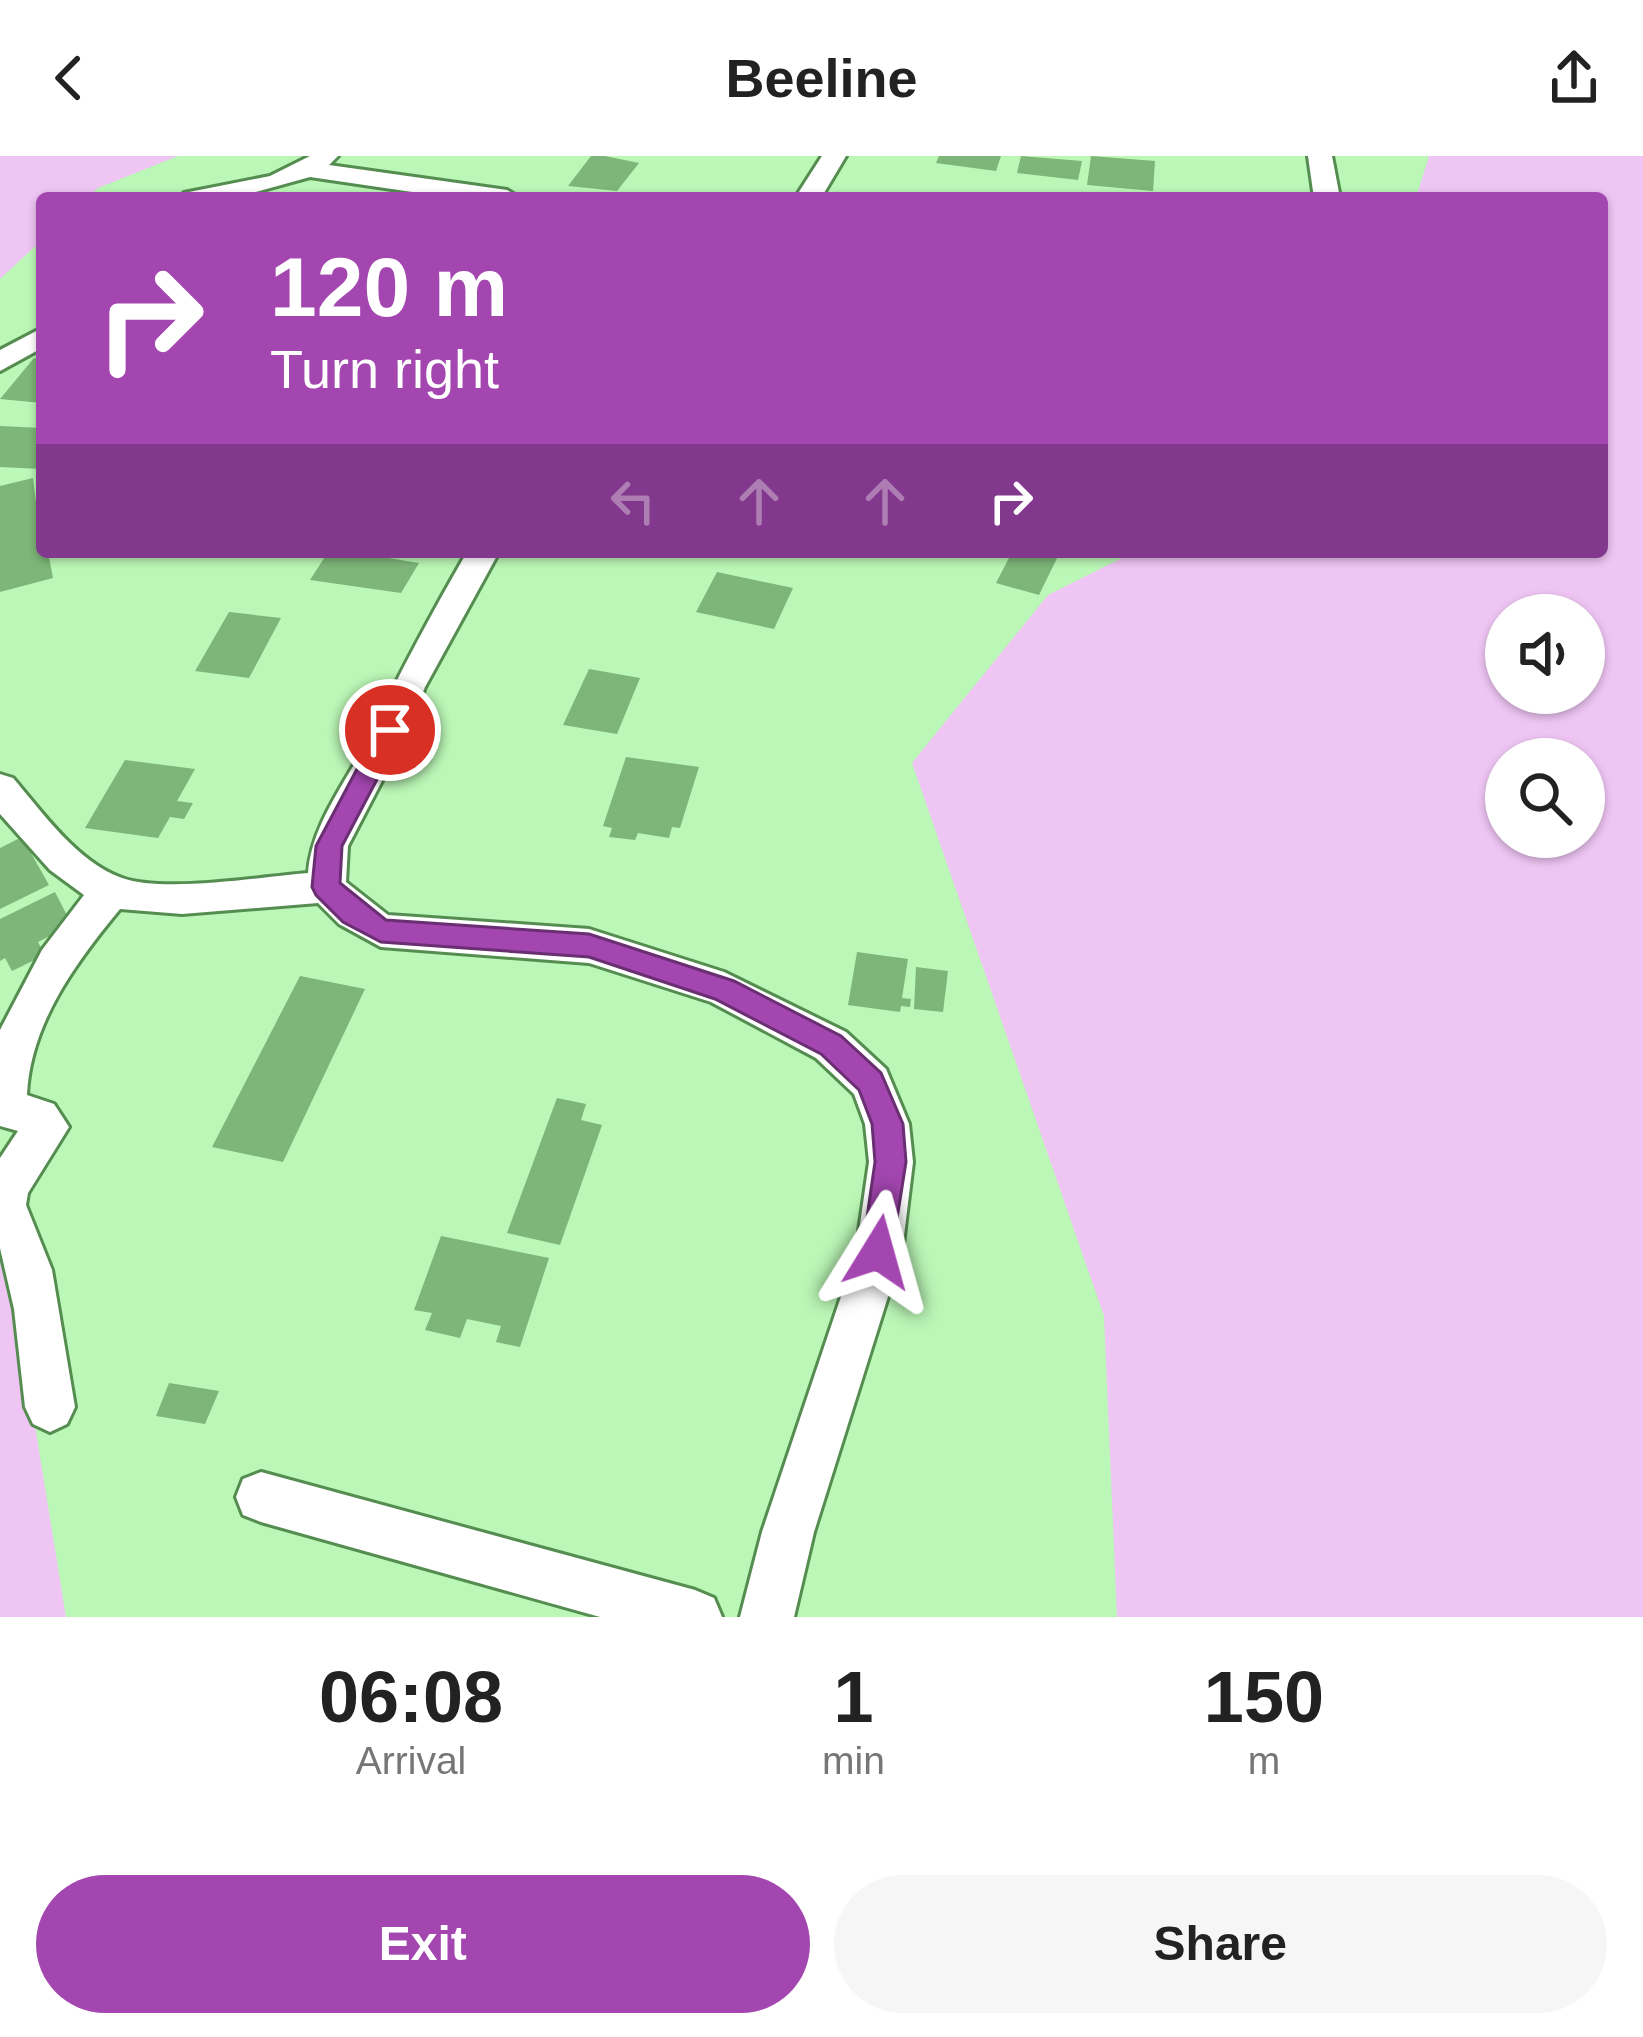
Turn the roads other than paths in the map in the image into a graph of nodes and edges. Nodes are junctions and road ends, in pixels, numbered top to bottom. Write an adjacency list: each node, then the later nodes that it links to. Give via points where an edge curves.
1 (834, 156): 6 (street)
2 (1320, 156): 7 (street)
3 (318, 163): 4 (street, via 284,181); 5 (street)
4 (226, 192)
5 (475, 192)
6 (812, 192)
7 (1326, 192)
8 (36, 346): 9 (street)
9 (0, 362)
10 (480, 558): 12 (street, via 329,846)
11 (0, 788): 13 (street, via 67,859)
12 (326, 887): 13 (street); 17 (street, via 381,931 589,946 724,989 831,1045 871,1082 891,1162 878,1252)
13 (111, 892): 14 (street, via 28,986 2,1046 5,1108 47,1126 4,1197 4,1213 20,1233 29,1268)
14 (50, 1407)
15 (261, 1497): 16 (street)
16 (695, 1617)
17 (766, 1617)

